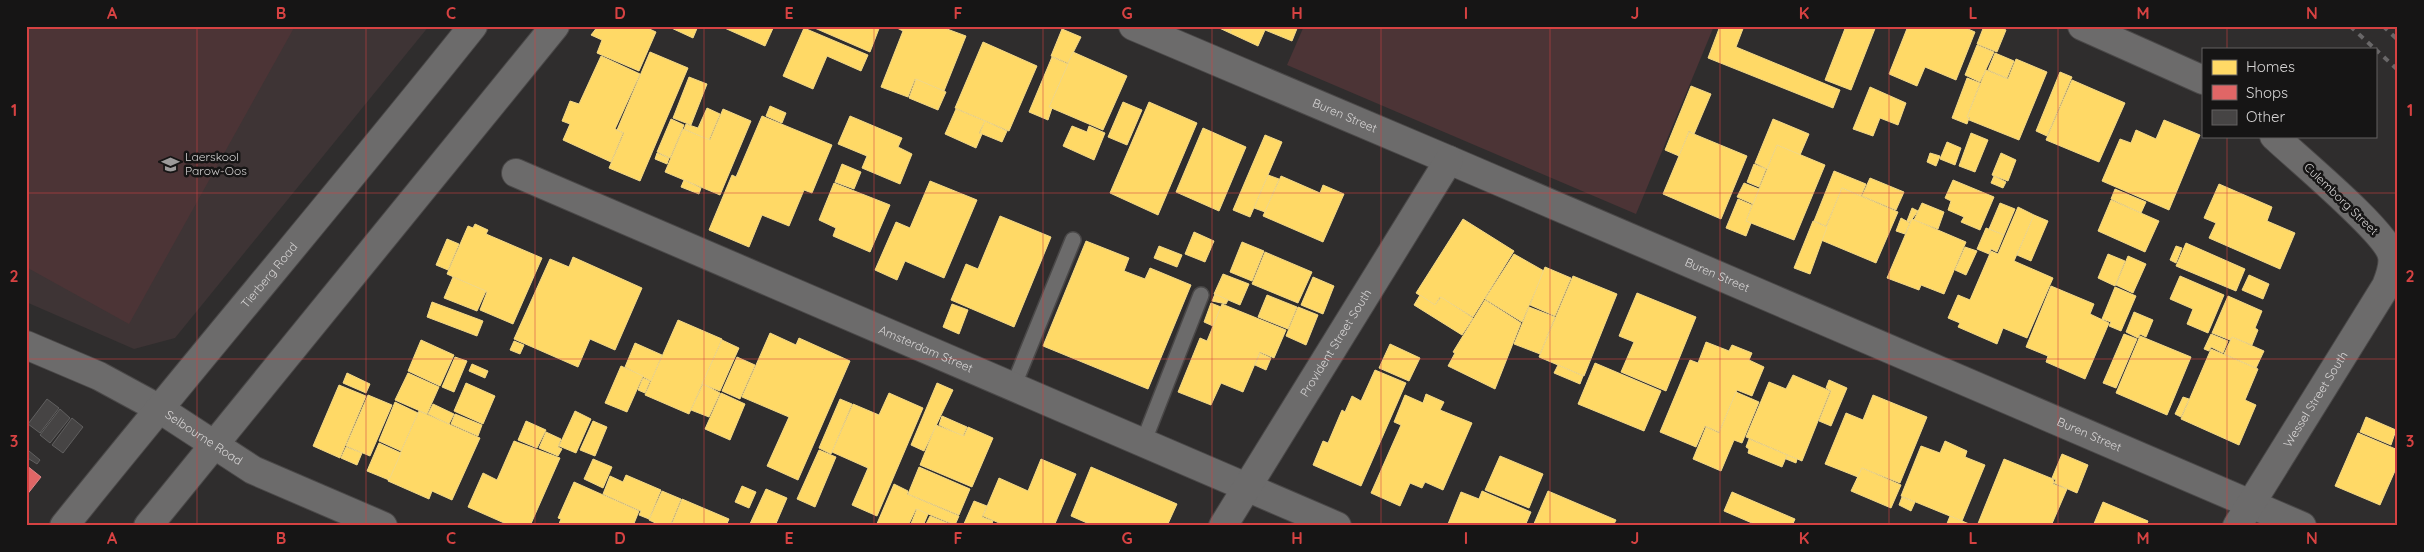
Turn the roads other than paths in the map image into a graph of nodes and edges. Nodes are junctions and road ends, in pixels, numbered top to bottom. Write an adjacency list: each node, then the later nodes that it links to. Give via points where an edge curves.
1 (473, 26): 14 (street, Tierberg Road, via 375,149)
2 (555, 26): 16 (street)
3 (1133, 26): 7 (street, Buren Street)
4 (2082, 26): 5 (street)
5 (2202, 80)
6 (2276, 138): 10 (street, Culemborg Street, via 2386,243 2392,256)
7 (1449, 160): 17 (street, Provident Street South); 18 (street, Buren Street)
8 (516, 174): 13 (street, Amsterdam Street)
9 (1072, 240): 13 (lane)
10 (2392, 271): 18 (street, Wessel Street South, via 2386,286)
11 (1201, 295): 15 (lane)
12 (26, 345): 14 (street, Selbourne Road, via 99,376)
13 (1013, 387): 15 (street, Amsterdam Street)
14 (158, 408): 16 (street, Selbourne Road); 19 (street, Tierberg Road)
15 (1143, 443): 17 (street, Amsterdam Street)
16 (213, 445): 20 (street); 21 (street, Selbourne Road, via 253,470)
17 (1247, 488): 22 (street, Provident Street South); 23 (street, Amsterdam Street)
18 (2244, 515): 24 (street, Buren Street)
19 (64, 526)
20 (148, 526)
21 (383, 526)
22 (1222, 526)
23 (1337, 526)
24 (2302, 526)

